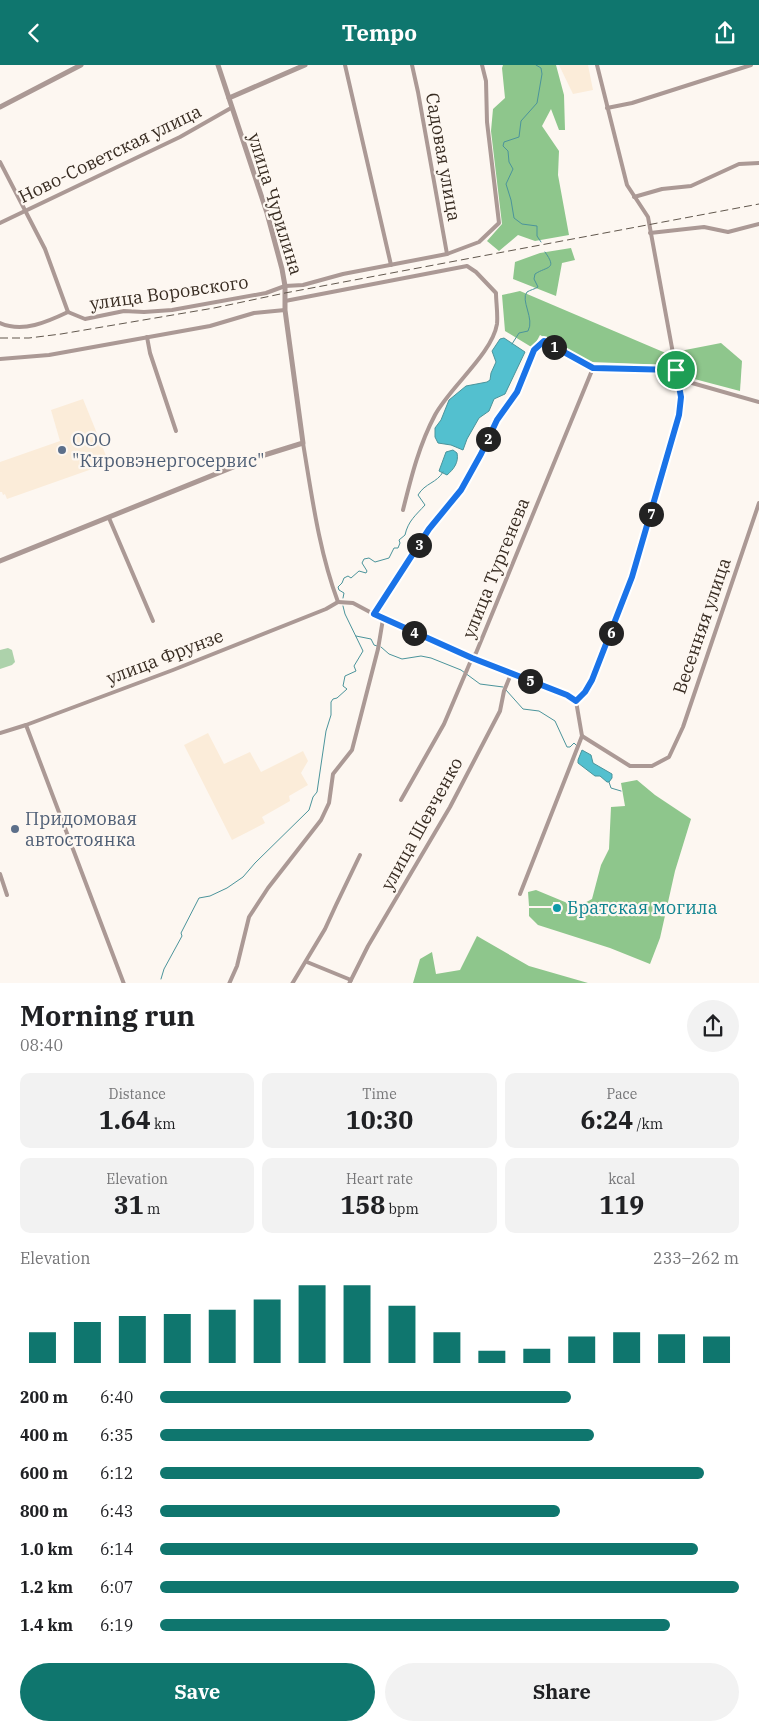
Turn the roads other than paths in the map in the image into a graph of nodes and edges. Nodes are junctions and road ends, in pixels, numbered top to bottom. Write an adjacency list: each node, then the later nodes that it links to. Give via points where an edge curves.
1 (81, 65): 10 (street)
2 (218, 65): 9 (street, улица Чурилина)
3 (305, 65): 9 (street)
4 (345, 65): 21 (street)
5 (412, 65): 20 (street, Садовая улица)
6 (482, 65): 20 (street, улица Воровского, via 499,223 479,243)
7 (597, 65): 12 (street)
8 (751, 65): 12 (street)
9 (229, 99): 11 (street, улица Чурилина)
10 (0, 107)
11 (231, 108): 16 (street, Ново-Советская улица, via 180,137); 22 (street, улица Чурилина, via 267,213)
12 (607, 108): 15 (street)
13 (0, 162): 16 (street)
14 (759, 163): 15 (street, via 739,164 691,186 662,189)
15 (634, 197): 19 (street, via 648,217)
16 (25, 211): 17 (street, Ново-Советская улица); 25 (street, via 45,249)
17 (0, 223)
18 (759, 224): 19 (street, via 728,232 704,227)
19 (650, 233): 30 (street)
20 (447, 254): 21 (street, улица Воровского)
21 (391, 265): 22 (street, улица Воровского, via 303,285)
22 (285, 286): 23 (street, улица Чурилина); 25 (street, улица Воровского, via 266,293 172,309 124,311 85,319)
23 (285, 301): 24 (street, улица Чурилина); 36 (street, via 467,266 496,293 497,324 489,345 435,415 413,469)
24 (285, 311): 27 (street, улица Воровского, via 254,313); 34 (street, улица Чурилина)
25 (68, 312): 26 (street, улица Воровского, via 47,322 18,328)
26 (0, 323)
27 (147, 337): 28 (street, улица Воровского, via 49,355); 33 (street)
28 (0, 359)
29 (593, 368): 30 (street); 40 (street, via 544,341 534,350 517,392 497,420 461,490 429,529); 43 (street, улица Тургенева)
30 (676, 370): 31 (street)
31 (678, 379): 32 (street); 45 (street, via 679,415 632,577 592,680)
32 (759, 402)
33 (176, 431)
34 (303, 443): 37 (street, via 258,457); 39 (street, via 325,564)
35 (759, 503): 48 (street, Весенняя улица, via 683,727 668,757 652,766 630,766)
36 (403, 510)
37 (109, 518): 38 (street); 42 (street)
38 (0, 561)
39 (338, 602): 40 (street, via 353,603); 46 (street, улица Фрунзе, via 317,613)
40 (374, 614): 41 (street)
41 (383, 619): 43 (street); 57 (street, via 352,750 334,774 329,803 321,820 249,917 237,966)
42 (153, 621)
43 (472, 658): 44 (street); 49 (street, улица Тургенева, via 444,724)
44 (512, 674): 45 (street); 55 (street, улица Шевченко, via 500,711 450,807)
45 (576, 701): 48 (street)
46 (26, 725): 47 (street, улица Фрунзе); 56 (street)
47 (0, 733)
48 (582, 736): 53 (street)
49 (401, 800)
50 (360, 855): 54 (street)
51 (0, 874): 52 (street)
52 (7, 895)
53 (520, 895)
54 (307, 961): 55 (street); 58 (street)
55 (350, 982)
56 (124, 983)
57 (229, 983)
58 (292, 983)

